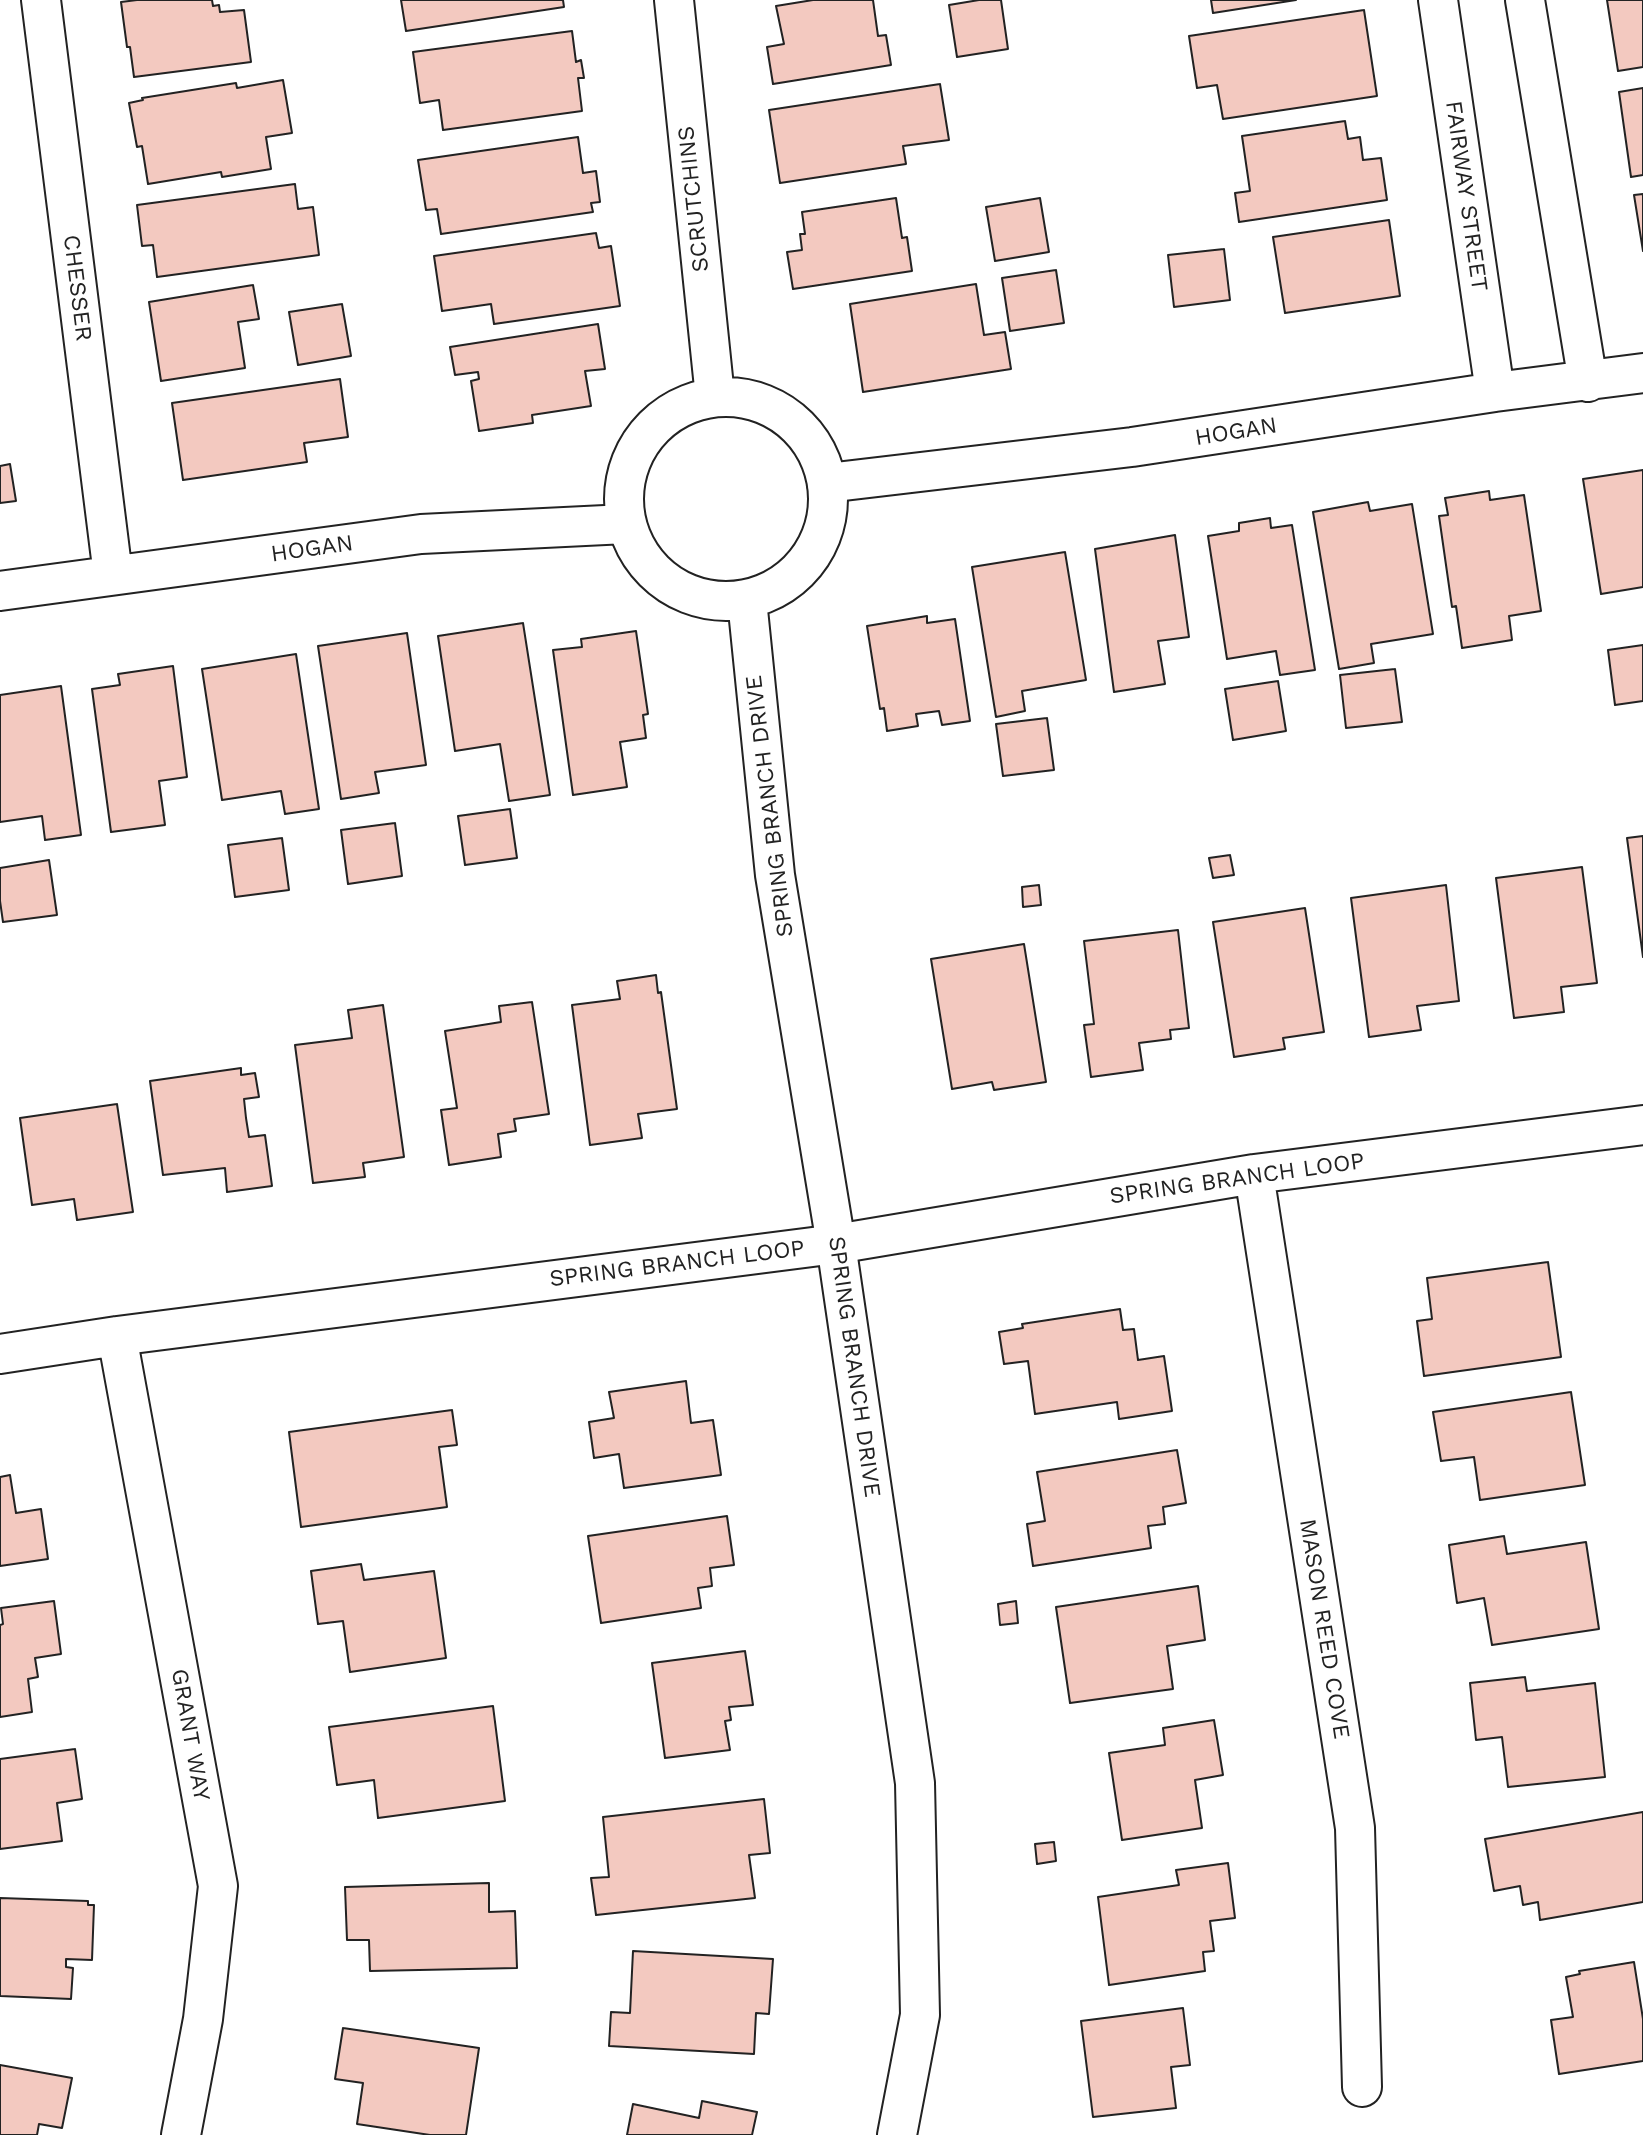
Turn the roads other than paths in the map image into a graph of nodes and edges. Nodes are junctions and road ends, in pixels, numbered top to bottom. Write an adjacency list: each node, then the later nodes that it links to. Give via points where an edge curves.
1 (41, 0): 11 (street, CHESSER)
2 (674, 0): 8 (street, SCRUTCHINS)
3 (1438, 0): 7 (street, FAIRWAY STREET)
4 (1525, 0): 6 (street)
5 (1643, 373): 6 (street, HOGAN)
6 (1588, 382): 7 (street, HOGAN)
7 (1495, 392): 9 (street, HOGAN, via 1132,447)
8 (715, 397): 9 (street, via 746,398 775,410 799,428 817,453); 10 (street, via 681,407 646,436 633,456 623,489)
9 (827, 483): 13 (street, via 828,514 806,562 776,589)
10 (626, 524): 11 (street, HOGAN, via 421,534); 13 (street, via 638,553 658,576 685,594 715,601)
11 (113, 575): 12 (street, HOGAN)
12 (0, 591)
13 (747, 600): 16 (street, SPRING BRANCH DRIVE, via 775,874)
14 (1643, 1125): 15 (street, SPRING BRANCH LOOP)
15 (1255, 1174): 16 (street, SPRING BRANCH LOOP); 19 (street, MASON REED COVE, via 1355,1828)
16 (836, 1244): 17 (street, SPRING BRANCH LOOP); 21 (street, SPRING BRANCH DRIVE, via 915,1783 920,2015)
17 (117, 1336): 18 (street, SPRING BRANCH LOOP); 20 (street, GRANT WAY, via 218,1886 203,2019)
18 (0, 1354)
19 (1362, 2087)
20 (181, 2135)
21 (897, 2135)

